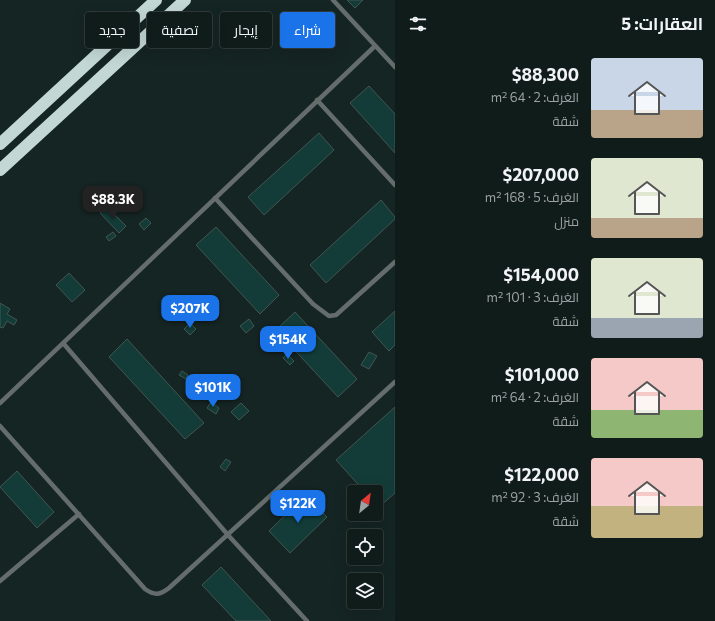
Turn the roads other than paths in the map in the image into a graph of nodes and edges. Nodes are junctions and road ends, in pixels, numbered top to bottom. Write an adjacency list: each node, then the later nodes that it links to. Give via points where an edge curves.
1 (156, 0): 7 (highway)
2 (185, 0): 8 (highway)
3 (333, 0): 4 (lane)
4 (375, 46): 5 (lane); 6 (lane)
5 (395, 67)
6 (317, 100): 9 (lane); 10 (lane)
7 (0, 144)
8 (0, 170)
9 (395, 186)
10 (215, 198): 11 (lane, via 313,304 329,316 336,315); 12 (lane)
11 (395, 262)
12 (63, 343): 14 (lane); 17 (lane)
13 (395, 382): 17 (lane)
14 (0, 403)
15 (0, 426): 16 (lane)
16 (79, 514): 17 (lane, via 145,589 156,595 162,594); 18 (lane)
17 (228, 535): 19 (lane)
18 (0, 581)
19 (307, 621)

